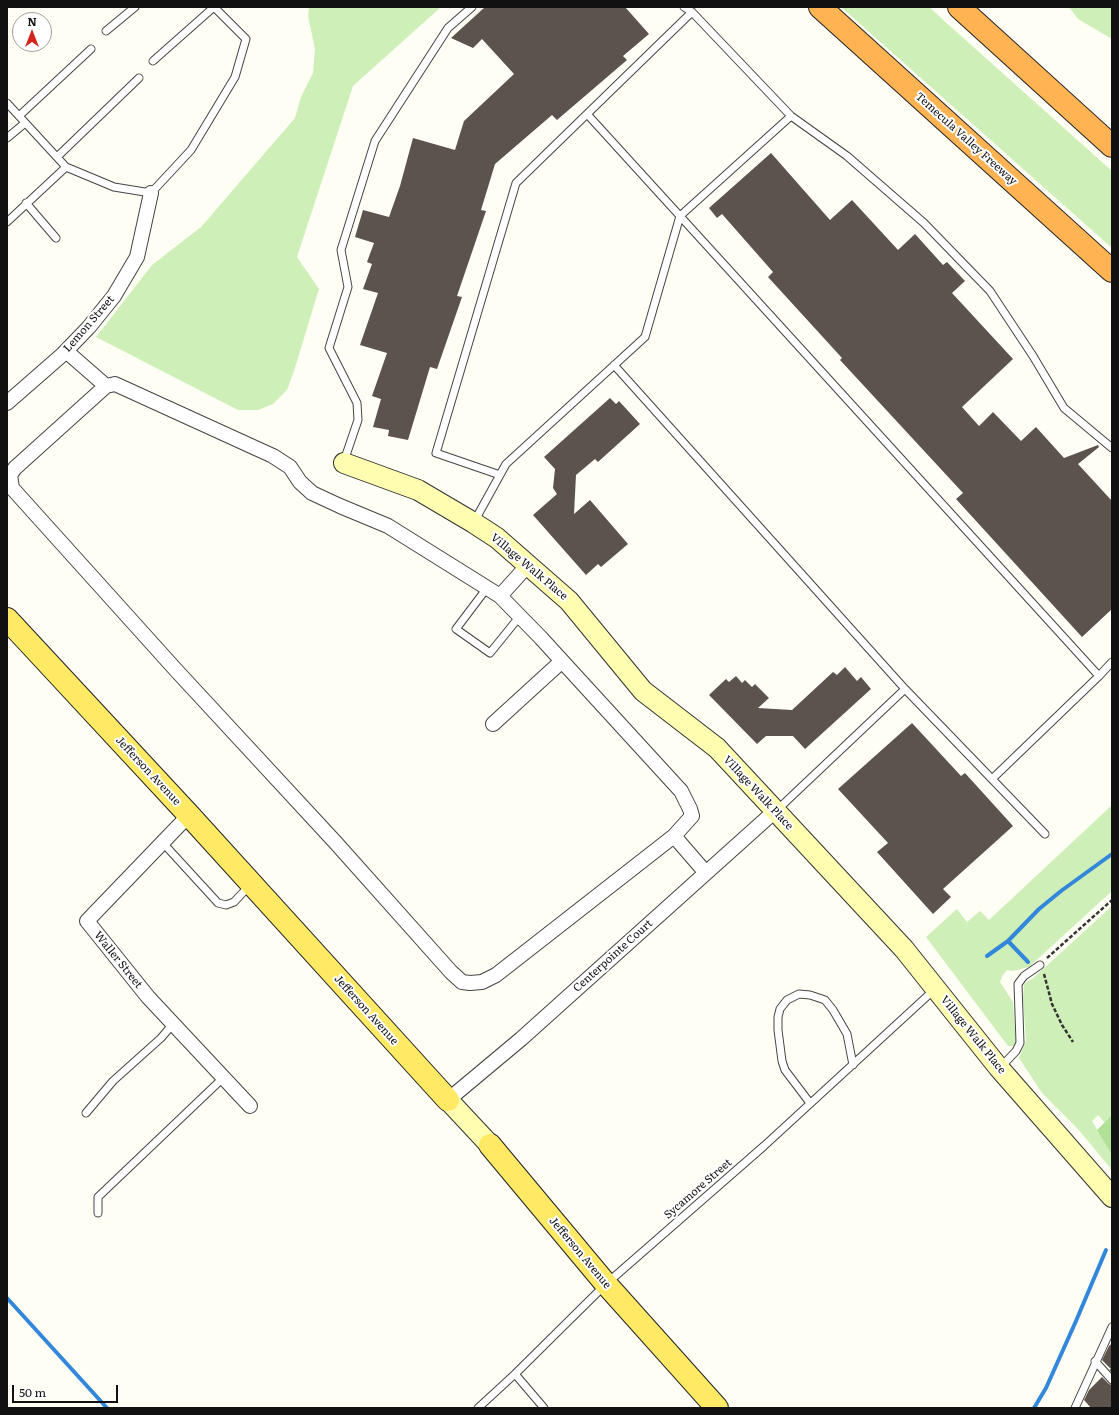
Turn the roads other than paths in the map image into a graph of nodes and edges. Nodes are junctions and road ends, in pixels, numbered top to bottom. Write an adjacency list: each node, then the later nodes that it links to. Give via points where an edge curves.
1 (135, 7): 8 (lane)
2 (214, 7): 10 (lane); 21 (lane, via 246,39 235,77 191,150)
3 (472, 7): 34 (lane, via 448,28 375,141 341,250 348,287 329,348 357,403 358,420)
4 (684, 7): 7 (lane)
5 (820, 7): 24 (highway, Temecula Valley Freeway)
6 (959, 7): 18 (highway)
7 (692, 12): 13 (lane); 15 (lane)
8 (106, 31)
9 (91, 49): 14 (lane)
10 (154, 62)
11 (138, 78): 19 (lane)
12 (7, 103): 14 (lane)
13 (587, 114): 23 (lane); 35 (lane, via 516,183 436,453)
14 (19, 116): 16 (lane)
15 (791, 116): 23 (lane); 33 (lane, via 847,156 924,223 990,292 1064,408)
16 (25, 123): 17 (lane); 19 (lane)
17 (7, 138)
18 (1112, 146)
19 (57, 157): 20 (lane)
20 (66, 167): 21 (lane, via 114,187); 22 (lane)
21 (151, 193): 29 (street, Lemon Street, via 137,257 114,296)
22 (26, 203): 25 (lane); 26 (lane)
23 (680, 216): 30 (lane, via 645,337); 44 (lane)
24 (1053, 218): 27 (highway, Temecula Valley Freeway); 28 (highway)
25 (7, 222)
26 (56, 238)
27 (1112, 271)
28 (1112, 289)
29 (66, 351): 31 (street); 32 (street, Lemon Street)
30 (614, 365): 35 (lane, via 506,464); 45 (lane)
31 (106, 386): 38 (street, via 115,384 273,456 290,467 300,482 312,493 388,526); 51 (street, via 15,468 10,476 12,488 462,982 482,982 496,975)
32 (7, 403)
33 (1112, 448)
34 (344, 463): 36 (street, Village Walk Place, via 418,490)
35 (500, 475): 36 (lane)
36 (474, 523): 37 (street, Village Walk Place, via 498,538)
37 (528, 565): 39 (street); 48 (street, Village Walk Place, via 569,601 643,691 717,748)
38 (487, 588): 39 (street); 40 (lane, via 456,630 490,653)
39 (500, 596): 40 (street)
40 (520, 616): 42 (street)
41 (7, 619): 49 (main road, Jefferson Avenue)
42 (562, 661): 46 (street); 51 (street, via 681,791 692,816)
43 (1112, 662): 44 (lane)
44 (1099, 676): 47 (lane)
45 (905, 689): 47 (lane); 48 (lane)
46 (493, 724)
47 (992, 779): 50 (lane)
48 (776, 811): 53 (street, Centerpointe Court); 56 (street, Village Walk Place, via 904,949)
49 (189, 815): 52 (street, Waller Street); 54 (main road, Jefferson Avenue)
50 (1045, 834)
51 (674, 836): 53 (street)
52 (163, 843): 54 (lane, via 218,903 234,902); 57 (street, Waller Street, via 87,921)
53 (706, 873): 61 (street, Centerpointe Court, via 521,1040)
54 (251, 884): 61 (main road, Jefferson Avenue)
55 (1040, 965): 59 (lane, via 1024,976 1018,984 1020,1042 1016,1051)
56 (936, 989): 58 (lane, Sycamore Street); 59 (street, Village Walk Place)
57 (173, 1024): 60 (street, Waller Street); 64 (lane, via 161,1038 113,1080)
58 (853, 1065): 62 (lane, Sycamore Street); 62 (lane, via 847,1034 825,1000 799,994 787,1000 778,1017 782,1061 785,1070)
59 (1000, 1068): 66 (street, Village Walk Place)
60 (223, 1078): 63 (street, Waller Street); 67 (lane, via 98,1197)
61 (448, 1100): 65 (street, Jefferson Avenue)
62 (810, 1103): 68 (lane, Sycamore Street)
63 (250, 1106)
64 (86, 1113)
65 (490, 1145): 68 (main road, Jefferson Avenue)
66 (1112, 1197)
67 (98, 1213)
68 (606, 1284): 71 (lane, Sycamore Street); 76 (main road, Jefferson Avenue)
69 (1112, 1327): 70 (lane)
70 (1095, 1362): 72 (lane); 73 (lane)
71 (515, 1374): 74 (lane, Sycamore Street); 75 (lane)
72 (1112, 1380)
73 (1078, 1407)
74 (478, 1408)
75 (544, 1408)
76 (717, 1408)

